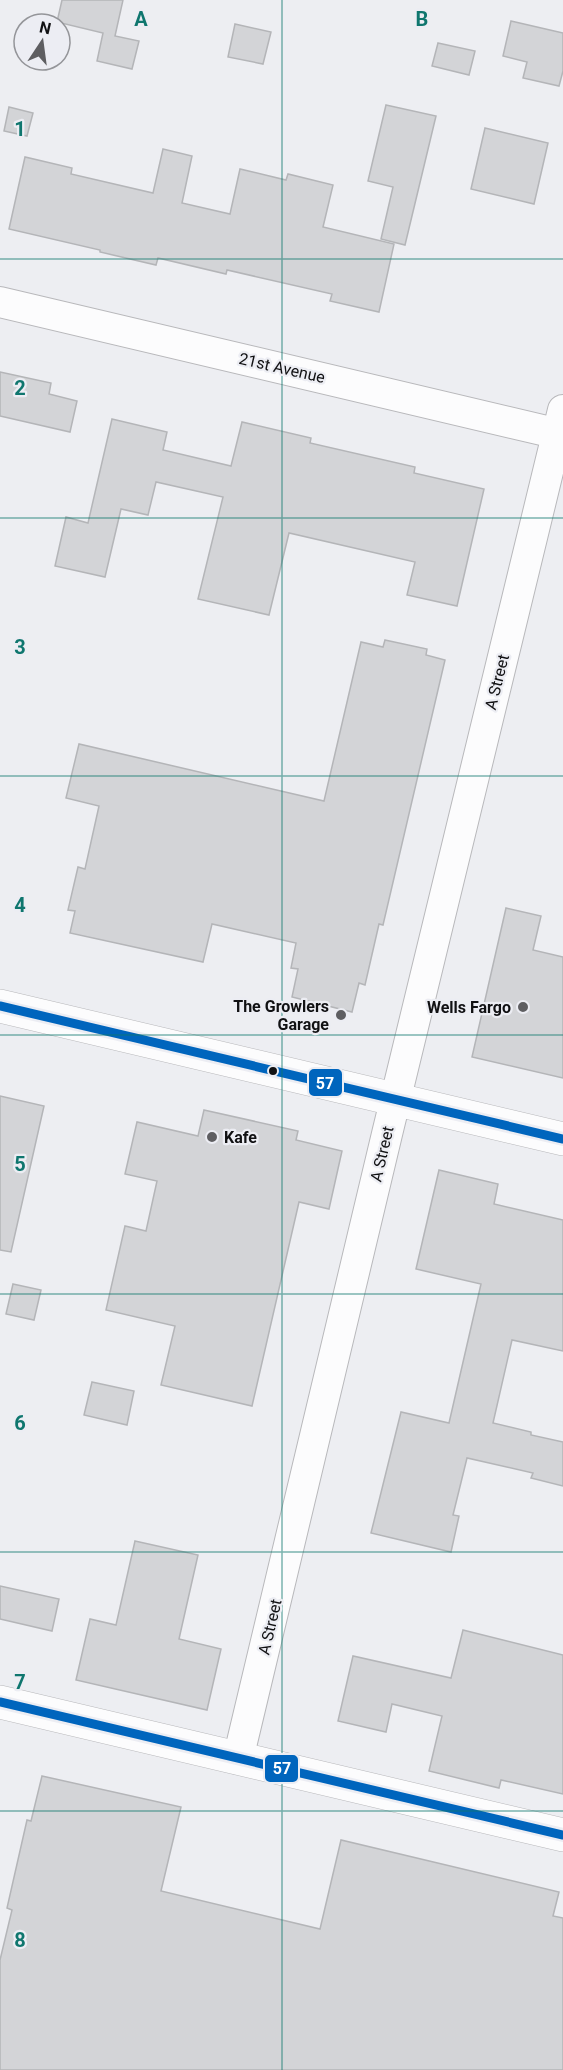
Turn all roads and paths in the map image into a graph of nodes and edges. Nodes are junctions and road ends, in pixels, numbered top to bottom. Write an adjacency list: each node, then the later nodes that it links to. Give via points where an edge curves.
1 (0, 302): 2 (street, 21st Avenue)
2 (561, 426): 4 (street, A Street)
3 (0, 1006): 4 (main road)
4 (395, 1100): 5 (main road); 7 (street, A Street)
5 (563, 1139)
6 (0, 1702): 7 (main road)
7 (238, 1759): 8 (main road)
8 (563, 1835)

